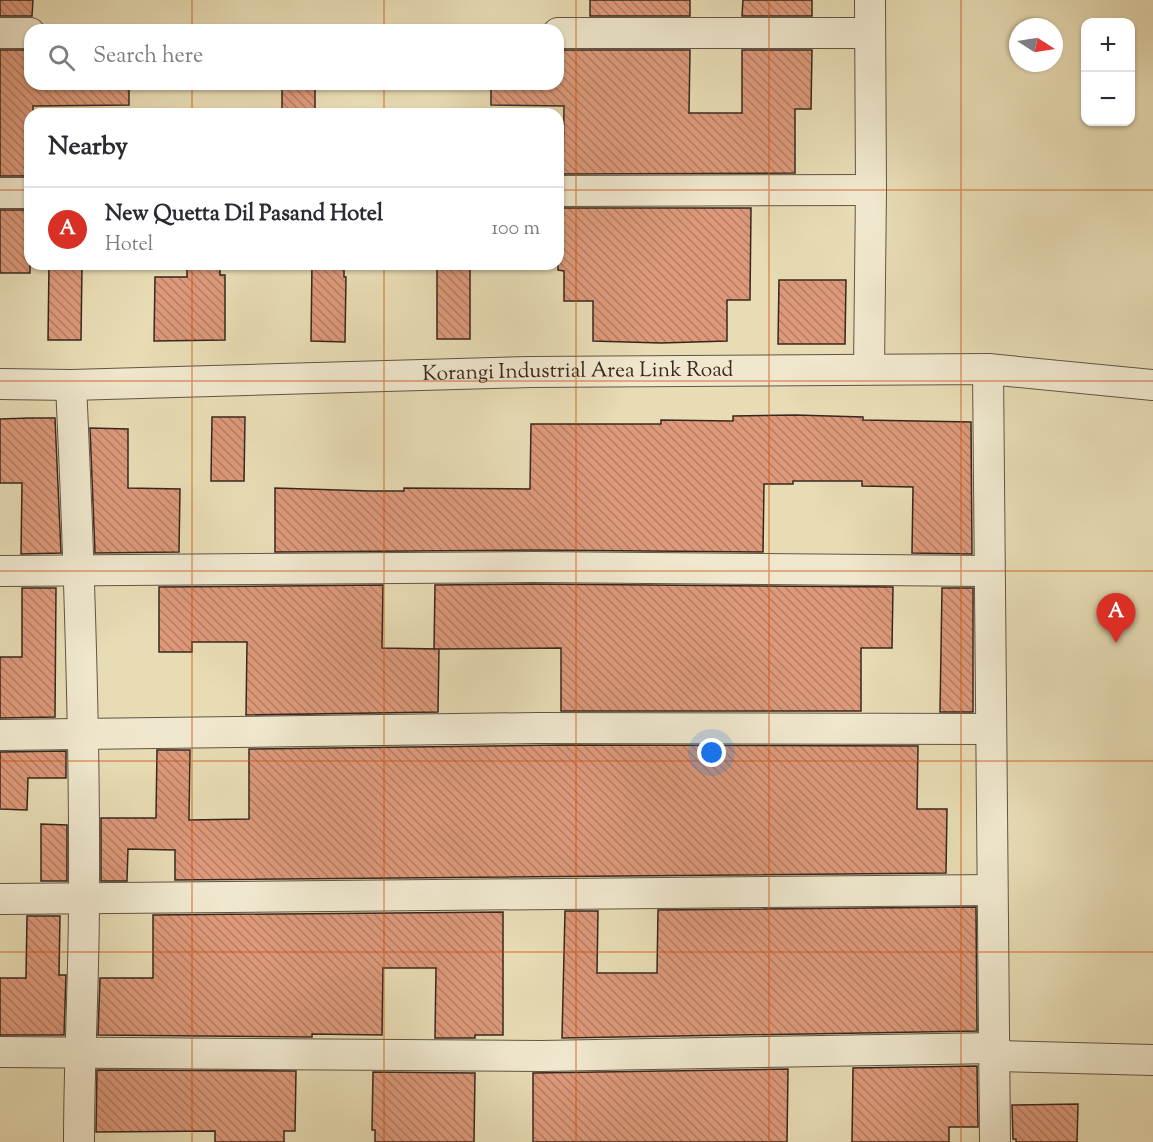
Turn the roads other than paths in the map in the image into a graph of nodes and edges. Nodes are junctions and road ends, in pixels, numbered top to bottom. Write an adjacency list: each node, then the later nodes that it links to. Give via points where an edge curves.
1 (870, 0): 5 (street)
2 (0, 33): 3 (street)
3 (24, 33)
4 (564, 33): 5 (street)
5 (869, 33): 6 (street)
6 (871, 190): 7 (street); 10 (street)
7 (564, 191)
8 (24, 193): 9 (street)
9 (0, 194)
10 (869, 369): 11 (street, Korangi Industrial Area Link Road); 13 (street, Korangi Industrial Area Link Road, via 530,372)
11 (988, 369): 14 (street, Korangi Industrial Area Link Road); 17 (street)
12 (0, 384): 13 (street, Korangi Industrial Area Link Road)
13 (71, 385): 16 (street)
14 (1153, 385)
15 (0, 571): 16 (street)
16 (79, 571): 17 (street, via 533,567); 20 (street)
17 (989, 571): 18 (street)
18 (992, 729): 20 (street, via 537,728); 21 (street)
19 (0, 735): 20 (street)
20 (83, 735): 23 (street)
21 (992, 890): 23 (street); 26 (street)
22 (0, 899): 23 (street)
23 (84, 899): 25 (street)
24 (0, 1052): 25 (street)
25 (79, 1052): 26 (street, via 541,1056); 28 (street)
26 (995, 1052): 27 (street); 29 (street)
27 (1153, 1060)
28 (79, 1142)
29 (995, 1142)

